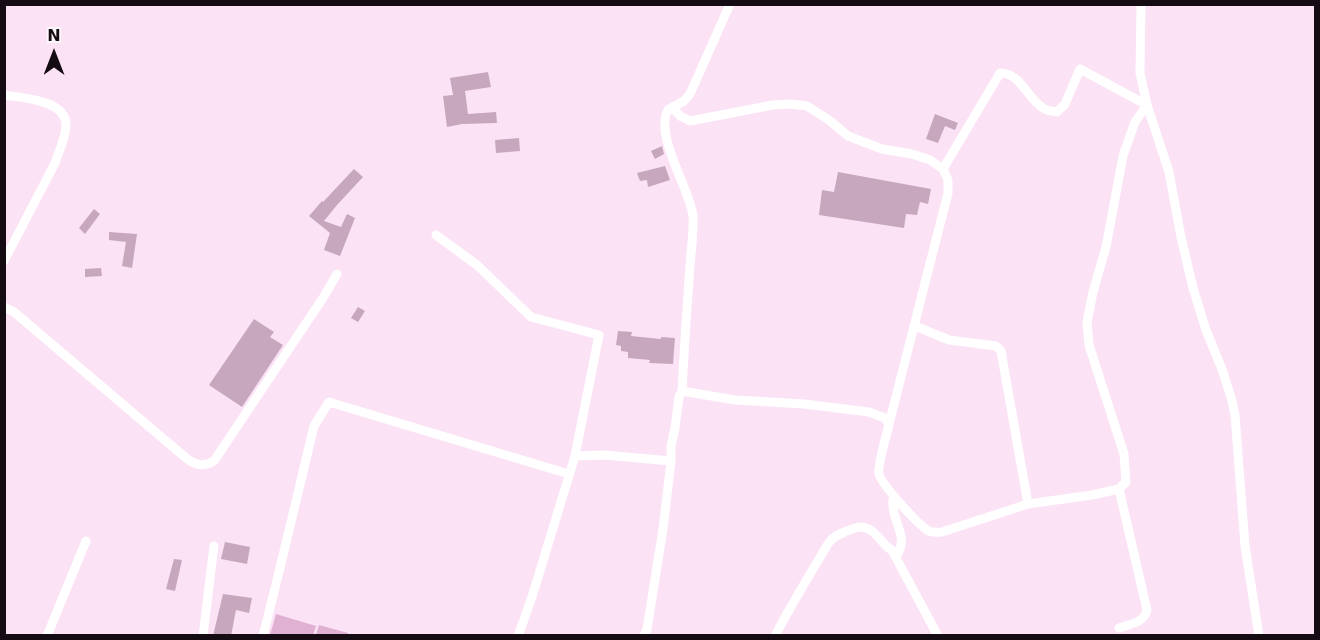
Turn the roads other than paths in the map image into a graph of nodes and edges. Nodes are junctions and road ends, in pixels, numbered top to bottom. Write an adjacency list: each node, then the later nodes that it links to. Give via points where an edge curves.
1 (730, 4): 5 (street, via 690,94)
2 (1141, 4): 4 (street, via 1140,73)
3 (4, 95): 8 (street, via 52,105 65,116 66,126 55,163)
4 (1147, 105): 6 (street, via 1080,69 1065,104 1057,112 1044,109 1018,80 1000,73); 17 (street, via 1135,122 1123,156 1087,322 1089,345 1124,454 1126,482); 31 (street, via 1169,172 1193,288 1235,415 1245,546)
5 (672, 107): 6 (street, via 690,121 772,105 807,106 848,136 930,160); 12 (street, via 666,113 664,128 693,216)
6 (943, 170): 11 (street, via 948,193)
7 (436, 235): 14 (street, via 477,265 531,317 599,335)
8 (4, 261)
9 (337, 274): 10 (street, via 214,461 205,465 192,463)
10 (4, 307)
11 (915, 326): 13 (street); 19 (street, via 949,340 996,346 1001,351)
12 (682, 392): 13 (street, via 869,412 885,418); 15 (street)
13 (889, 424): 18 (street, via 878,473)
14 (575, 456): 15 (street); 16 (street)
15 (671, 461): 28 (street)
16 (569, 474): 26 (street, via 329,402 314,426); 27 (street)
17 (1119, 489): 19 (street); 23 (street, via 1147,610 1140,621)
18 (894, 496): 19 (street, via 926,530 933,532); 22 (street, via 892,507 902,542 898,553)
19 (1028, 504)
20 (86, 541): 24 (street)
21 (214, 546): 25 (street)
22 (892, 552): 29 (street, via 878,536 860,527 832,539); 30 (street)
23 (1119, 628)
24 (46, 636)
25 (202, 636)
26 (263, 636)
27 (518, 636)
28 (644, 636)
29 (775, 636)
30 (938, 636)
31 (1259, 636)

